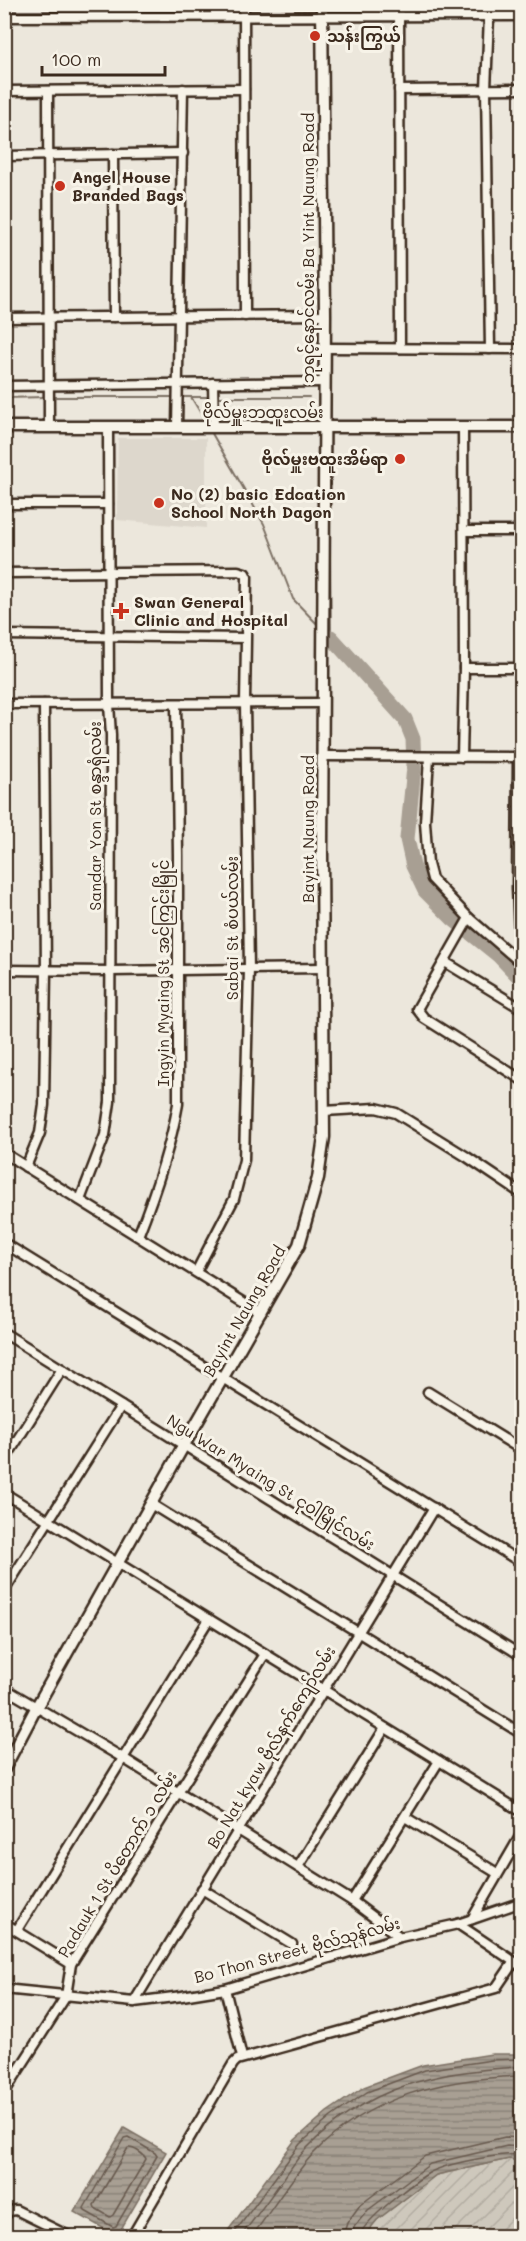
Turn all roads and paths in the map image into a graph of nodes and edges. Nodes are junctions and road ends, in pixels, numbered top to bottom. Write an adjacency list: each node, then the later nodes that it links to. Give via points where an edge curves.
1 (244, 4): 8 (street)
2 (321, 4): 9 (main road, ဘုရင့်နောင်လမ်း Ba Yint Naung Road)
3 (399, 4): 4 (street)
4 (399, 16): 5 (street); 9 (street); 15 (street)
5 (489, 16): 6 (street); 12 (street)
6 (522, 16)
7 (4, 17): 8 (street)
8 (244, 17): 9 (street); 11 (street)
9 (321, 17): 21 (main road, ဘုရင့်နောင်လမ်း Ba Yint Naung Road)
10 (183, 89): 11 (street); 14 (street); 17 (street)
11 (244, 89): 22 (street)
12 (486, 89): 13 (street); 15 (street); 29 (street)
13 (522, 89)
14 (48, 90): 16 (street); 19 (street)
15 (399, 90): 28 (street)
16 (4, 91)
17 (183, 153): 18 (street); 24 (street)
18 (113, 154): 19 (street); 23 (street)
19 (48, 155): 20 (street); 26 (street)
20 (4, 156)
21 (325, 315): 22 (street); 27 (main road, ဘုရင့်နောင်လမ်း Ba Yint Naung Road)
22 (245, 316): 24 (street)
23 (114, 317): 24 (street); 26 (street)
24 (178, 317): 35 (street)
25 (4, 318): 26 (street)
26 (49, 318): 33 (street)
27 (324, 348): 28 (street); 31 (main road, ဘုရင့်နောင်လမ်း Ba Yint Naung Road)
28 (400, 348): 29 (street)
29 (490, 349): 30 (street)
30 (522, 349)
31 (324, 382): 34 (street); 43 (main road, ဘုရင့်နောင်လမ်း Ba Yint Naung Road)
32 (4, 386): 33 (street)
33 (49, 386): 35 (street); 37 (street)
34 (213, 387): 35 (street); 36 (street)
35 (179, 388): 38 (street)
36 (214, 421): 38 (main road, ဗိုလ်မှူးဘထူးလမ်း); 43 (main road, ဗိုလ်မှူးဘထူးလမ်း)
37 (49, 427): 41 (main road, ဗိုလ်မှူးဘထူးလမ်း); 42 (main road, ဗိုလ်မှူးဘထူးလမ်း)
38 (177, 427): 42 (main road, ဗိုလ်မှူးဘထူးလမ်း)
39 (463, 427): 40 (main road, ဗိုလ်မှူးဘထူးလမ်း); 43 (main road, ဗိုလ်မှူးဘထူးလမ်း); 46 (street)
40 (522, 427)
41 (4, 428)
42 (108, 428): 45 (street, Sandar Yon St စန္ဒာရုံလမ်း)
43 (324, 428): 52 (main road, ဘုရင့်နောင်လမ်း Ba Yint Naung Road)
44 (4, 504): 45 (street)
45 (108, 504): 48 (street, Sandar Yon St စန္ဒာရုံလမ်း)
46 (464, 531): 47 (street); 54 (street)
47 (522, 531)
48 (108, 571): 49 (street); 51 (street, Sandar Yon St စန္ဒာရုံလမ်း); 53 (street, Sabai St စံပယ်လမ်း, via 245,573)
49 (4, 573)
50 (4, 635): 51 (street)
51 (109, 635): 53 (street); 60 (street, Sandar Yon St စန္ဒာရုံလမ်း)
52 (324, 636): 57 (main road, Bayint Naung Road)
53 (245, 638): 56 (street, Sabai St စံပယ်လမ်း)
54 (464, 668): 55 (street); 63 (street)
55 (522, 668)
56 (246, 703): 57 (street); 61 (street); 73 (street, Sabai St စံပယ်လမ်း)
57 (323, 703): 62 (main road, Bayint Naung Road)
58 (4, 704): 59 (street)
59 (44, 704): 60 (street); 75 (street)
60 (109, 704): 61 (street); 76 (street, Sandar Yon St စန္ဒာရုံလမ်း)
61 (176, 704): 72 (street, Ingyin Myaing St အင်ကြင်းမြိုင်)
62 (323, 756): 65 (street); 71 (main road, Bayint Naung Road)
63 (462, 757): 64 (street); 65 (street)
64 (520, 757): 66 (street)
65 (424, 758): 67 (street, via 428,864 432,879)
66 (520, 846): 68 (street, via 517,888)
67 (467, 922): 69 (street); 70 (street)
68 (522, 937)
69 (445, 962): 77 (street); 78 (street, via 417,1009 420,1014)
70 (522, 964)
71 (323, 968): 73 (street); 79 (main road, Bayint Naung Road)
72 (178, 969): 73 (street); 76 (street); 84 (street, Ingyin Myaing St အင်ကြင်းမြိုင်, via 178,1104 155,1194)
73 (249, 969): 86 (street, Sabai St စံပယ်လမ်း, via 244,1160 234,1199)
74 (4, 970): 75 (street)
75 (46, 971): 76 (street); 81 (street, via 44,1106 40,1133)
76 (111, 971): 83 (street, Sandar Yon St စန္ဒာရုံလမ်း, via 110,1102 105,1134)
77 (522, 1009)
78 (522, 1080)
79 (324, 1111): 82 (street, via 376,1108 396,1113); 87 (main road, Bayint Naung Road, via 318,1178 299,1245)
80 (4, 1153): 81 (street)
81 (26, 1167): 83 (street)
82 (522, 1194)
83 (80, 1200): 84 (street)
84 (138, 1236): 86 (street)
85 (4, 1243): 90 (street)
86 (196, 1272): 87 (street)
87 (261, 1313): 90 (main road, Bayint Naung Road)
88 (6, 1336): 89 (street, Ngu War Myaing St ငုဝါမြိုင်လမ်း)
89 (62, 1369): 92 (street, Ngu War Myaing St ငုဝါမြိုင်လမ်း); 95 (street)
90 (222, 1377): 93 (main road, Bayint Naung Road); 98 (street)
91 (428, 1392): 94 (street)
92 (121, 1406): 93 (street, Ngu War Myaing St ငုဝါမြိုင်လမ်း); 99 (street)
93 (184, 1445): 97 (main road, Bayint Naung Road); 102 (street, Ngu War Myaing St ငုဝါမြိုင်လမ်း)
94 (522, 1450)
95 (4, 1461)
96 (4, 1493): 99 (street)
97 (151, 1504): 100 (main road, Bayint Naung Road); 105 (street)
98 (434, 1508): 101 (street); 102 (street, Bo Nat kyaw ဗိုလ်နက်ကျော်လမ်း)
99 (49, 1521): 100 (street); 103 (street)
100 (118, 1563): 104 (street); 110 (main road, Bayint Naung Road)
101 (522, 1563)
102 (393, 1576): 105 (street, Bo Nat kyaw ဗိုလ်နက်ကျော်လမ်း); 107 (street, Ngu War Myaing St ငုဝါမြိုင်လမ်း)
103 (4, 1591)
104 (209, 1619): 106 (street); 113 (street)
105 (358, 1633): 109 (street, Bo Nat kyaw ဗိုလ်နက်ကျော်လမ်း); 112 (street)
106 (265, 1654): 109 (street); 116 (street, Padauk 1 St ပိတောက် ၁ လမ်း)
107 (522, 1656)
108 (4, 1689): 110 (street)
109 (323, 1690): 111 (street); 119 (street, Bo Nat kyaw ဗိုလ်နက်ကျော်လမ်း)
110 (36, 1708): 113 (street); 115 (main road, Bayint Naung Road)
111 (385, 1728): 114 (street); 121 (street)
112 (522, 1734)
113 (123, 1758): 116 (street); 129 (street)
114 (439, 1761): 117 (street); 118 (street)
115 (4, 1769)
116 (177, 1792): 119 (street); 132 (street, Padauk 1 St ပိတောက် ၁ လမ်း)
117 (522, 1812)
118 (405, 1817): 122 (street); 124 (street)
119 (237, 1830): 121 (street); 123 (street, Bo Nat kyaw ဗိုလ်နက်ကျော်လမ်း)
120 (522, 1833): 122 (street)
121 (298, 1867): 124 (street)
122 (497, 1873): 126 (street)
123 (202, 1889): 131 (street); 137 (street, Bo Nat kyaw ဗိုလ်နက်ကျော်လမ်း)
124 (352, 1901): 130 (street)
125 (522, 1902): 126 (street, Bo Thon Street ဗိုလ်သုန်လမ်း)
126 (472, 1919): 128 (street, Bo Thon Street ဗိုလ်သုန်လမ်း)
127 (4, 1923): 129 (street)
128 (458, 1924): 130 (street, Bo Thon Street ဗိုလ်သုန်လမ်း); 133 (street)
129 (18, 1930): 132 (street)
130 (400, 1937): 135 (street, Bo Thon Street ဗိုလ်သုန်လမ်း)
131 (292, 1944)
132 (71, 1964): 136 (street, Padauk 1 St ပိတောက် ၁ လမ်း)
133 (518, 1965): 138 (street, via 496,1988)
134 (4, 1989): 136 (street, Bo Thon Street ဗိုလ်သုန်လမ်း)
135 (225, 1989): 137 (street, Bo Thon Street ဗိုလ်သုန်လမ်း); 138 (street)
136 (66, 1996): 137 (street, Bo Thon Street ဗိုလ်သုန်လမ်း); 139 (street, Padauk 1 St ပိတောက် ၁ လမ်း)
137 (134, 2002)
138 (242, 2057): 142 (street, via 232,2064)
139 (4, 2093)
140 (4, 2217): 141 (street, via 16,2210)
141 (68, 2236)
142 (132, 2236)

